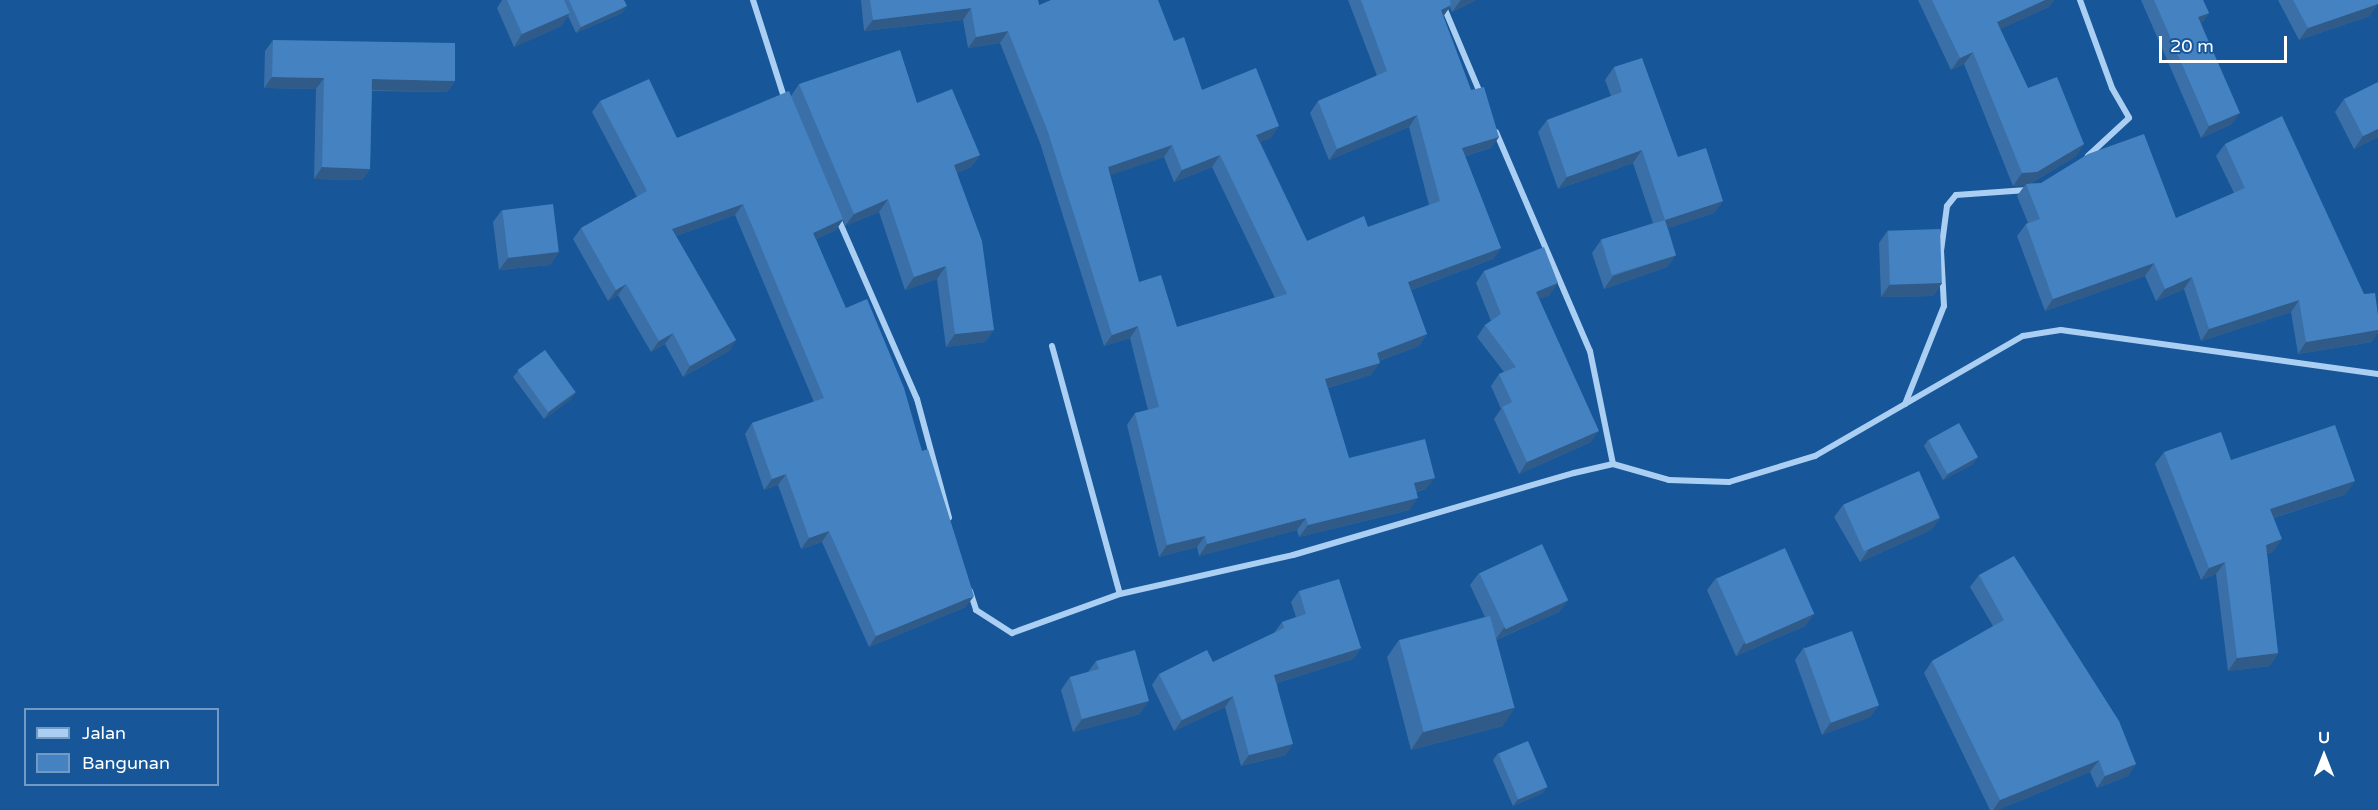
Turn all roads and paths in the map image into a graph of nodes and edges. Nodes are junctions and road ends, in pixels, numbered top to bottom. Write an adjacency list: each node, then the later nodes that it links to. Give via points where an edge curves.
1 (753, 0): 4 (street)
2 (1441, 0): 5 (street)
3 (2080, 0): 7 (street, via 2112,88 2129,118)
4 (787, 106)
5 (1486, 107)
6 (1491, 118): 13 (street, via 1590,351)
7 (2079, 163)
8 (2040, 185): 12 (street, via 1956,195 1947,206 1941,251 1944,306)
9 (833, 206): 14 (street, via 917,399)
10 (1052, 346): 16 (street)
11 (2378, 374): 12 (street, via 2061,330 2023,336)
12 (1905, 404): 13 (street, via 1815,456 1729,482 1669,480)
13 (1613, 464): 16 (street, via 1293,555)
14 (953, 529)
15 (968, 581): 16 (street, via 976,610 1012,633)
16 (1120, 594)

